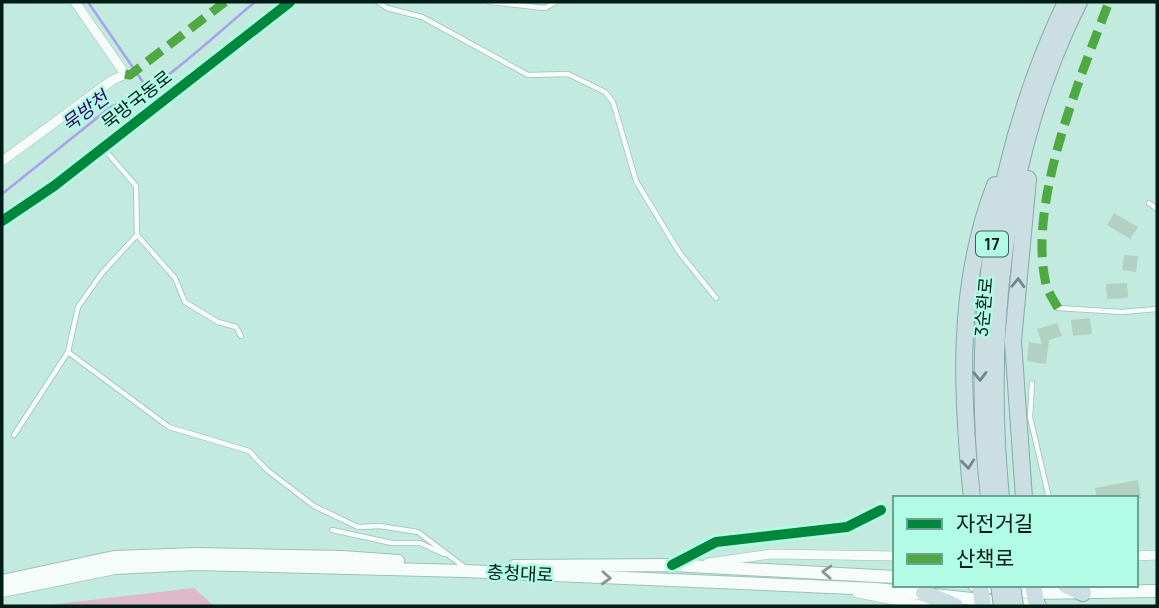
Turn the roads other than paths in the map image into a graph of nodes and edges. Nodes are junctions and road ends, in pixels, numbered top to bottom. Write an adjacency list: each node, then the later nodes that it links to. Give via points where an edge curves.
1 (75, 2): 11 (street, via 125,74)
2 (290, 2): 10 (main road, 묵방국동로)
3 (378, 2): 16 (lane, via 422,17 528,75 568,74 605,92 613,102 636,181 679,252)
4 (490, 2): 5 (lane, via 545,8)
5 (556, 2)
6 (1066, 2): 9 (highway, 3순환로 / 17)
7 (1079, 2): 8 (highway, 3순환로 / 17)
8 (1042, 91): 25 (highway, 3순환로 / 17, via 1015,192 1000,285 994,377); 26 (highway, one-way to 8, via 1013,341 1024,206)
9 (1023, 111): 23 (highway, one-way to 23, via 978,238 966,311 962,382); 24 (highway, 3순환로 / 17, one-way to 24, via 997,214 982,320 981,414)
10 (103, 148): 14 (main road, 묵방국동로); 15 (lane, via 136,186)
11 (2, 161)
12 (1149, 203): 13 (lane)
13 (1157, 209)
14 (2, 221)
15 (137, 235): 19 (lane, via 175,278 185,302 236,327); 20 (lane, via 78,307)
16 (716, 298)
17 (1058, 308): 18 (lane)
18 (1157, 309)
19 (241, 336)
20 (68, 352): 22 (lane); 33 (lane, via 169,427 250,451 314,506 358,527 418,532)
21 (1032, 383): 27 (lane, via 1030,417)
22 (14, 435)
23 (972, 496)
24 (989, 496)
25 (1001, 496)
26 (1024, 496)
27 (1049, 496)
28 (881, 510): 34 (street, via 847,527 716,542)
29 (332, 530): 33 (lane, via 392,543 420,543)
30 (1157, 555): 32 (street)
31 (893, 556): 35 (street, via 771,554)
32 (1138, 556)
33 (458, 563): 34 (main road, 충청대로); 37 (main road, 충청대로, via 197,554 114,557)
34 (671, 565): 35 (main road, 충청대로)
35 (694, 565): 36 (main road, 충청대로, one-way to 35)
36 (893, 577)
37 (2, 580)
38 (999, 587): 48 (highway, bridge)
39 (1012, 587): 49 (highway, bridge)
40 (1070, 587): 44 (highway)
41 (2, 591): 46 (main road, 충청대로, one-way to 46, via 115,568 195,564 814,587)
42 (1157, 591): 44 (main road, 충청대로)
43 (980, 592): 45 (main road, 충청대로); 46 (main road, 충청대로)
44 (1083, 593): 45 (main road, 충청대로)
45 (1036, 599)
46 (925, 600): 47 (highway)
47 (955, 606)
48 (1002, 606)
49 (1015, 606)

